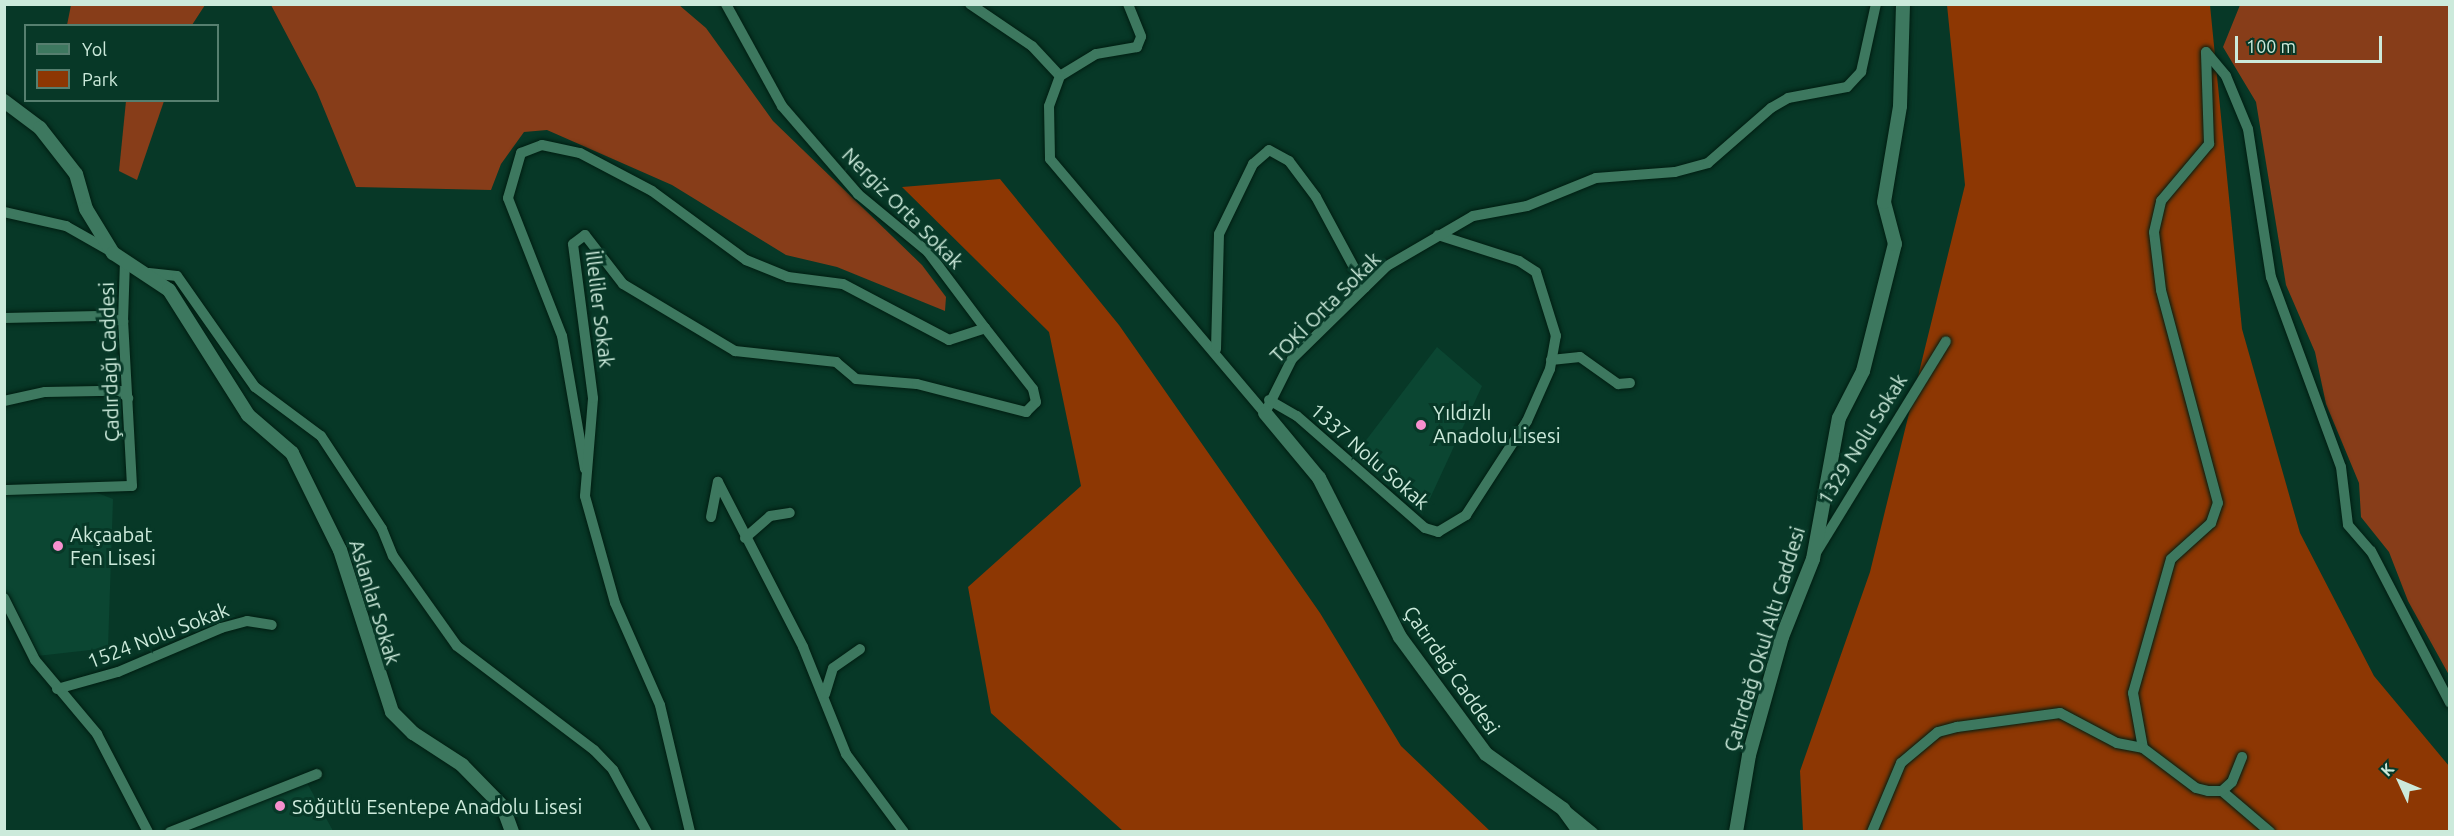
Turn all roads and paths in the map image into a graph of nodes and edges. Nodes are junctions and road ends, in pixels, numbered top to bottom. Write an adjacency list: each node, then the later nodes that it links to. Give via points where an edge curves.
1 (726, 4): 16 (street, Nergiz Orta Sokak, via 782,106 858,194 928,252)
2 (970, 4): 6 (street, via 1032,46)
3 (1128, 4): 6 (street, via 1141,37 1137,47 1096,54)
4 (1876, 4): 9 (street, TOKİ Orta Sokak, via 1861,72 1847,87 1788,98 1708,163 1596,178 1527,206 1473,216)
5 (1903, 4): 29 (street, Çatırdağ Okul Altı Caddesi, via 1900,106 1884,202 1895,244 1863,371 1839,418)
6 (1060, 76): 18 (street, via 1050,106 1050,159 1058,174)
7 (4, 101): 10 (street, Çadırdağı Caddesi, via 40,128 76,174 86,209)
8 (4, 212): 10 (street, via 66,226)
9 (1438, 235): 13 (street, TOKİ Orta Sokak, via 1387,266); 19 (street, 1337 Nolu Sokak, via 1519,261 1536,273 1556,336)
10 (114, 253): 11 (street, Çadırdağı Caddesi)
11 (125, 262): 12 (street, Aslanlar Sokak); 15 (street, Çadırdağı Caddesi)
12 (149, 273): 43 (street, Aslanlar Sokak, via 169,290 248,415 299,463 312,502 340,550 392,712 413,733 462,765 503,807); 44 (street, via 177,276 255,387 321,436 382,529 393,556 457,646 594,750 612,770)
13 (1365, 288): 18 (street, via 1316,197 1289,161 1269,150 1253,164 1219,234); 23 (street, TOKİ Orta Sokak, via 1292,359)
14 (4, 318): 15 (street, via 99,316)
15 (123, 321): 21 (street, Çadırdağı Caddesi)
16 (985, 328): 24 (street, İlleliler Sokak, via 1033,389 1036,402 1026,412 917,384 856,378 836,362 735,351 623,284 585,235 578,236 573,243 593,398); 24 (street, via 950,340 843,284 788,277 746,260 652,191 580,153 542,145 521,153 508,198 562,336)
17 (1946, 341): 29 (street, 1329 Nolu Sokak)
18 (1216, 350): 23 (street)
19 (1551, 360): 20 (street, via 1581,357 1618,384); 23 (street, 1337 Nolu Sokak, via 1510,450 1466,515 1438,532 1425,528 1297,416)
20 (1630, 383)
21 (128, 398): 22 (street, via 120,391 45,392); 25 (street, Çadırdağı Caddesi, via 132,486)
22 (4, 401)
23 (1267, 406): 40 (street, Çatırdağ Caddesi, via 1319,478 1400,637 1486,754)
24 (585, 469): 45 (street, İlleliler Sokak, via 585,496 598,550 635,656 660,705)
25 (4, 490)
26 (790, 513): 28 (street, via 770,516)
27 (711, 517): 28 (street, via 718,482)
28 (745, 538): 34 (street)
29 (1813, 559): 49 (street, Çatırdağ Okul Altı Caddesi, via 1782,637 1749,755)
30 (4, 598): 33 (street, via 35,660)
31 (272, 625): 33 (street, 1524 Nolu Sokak, via 247,621 227,626 118,672)
32 (860, 649): 34 (street, via 833,668)
33 (57, 689): 41 (street, via 97,734)
34 (825, 694): 46 (street, via 846,754)
35 (2450, 704): 36 (street, via 2371,551 2348,525 2341,467 2271,277 2248,129 2226,76 2206,52 2209,144 2161,201 2154,232 2161,290 2218,503 2211,522 2171,559 2133,693)
36 (2144, 748): 39 (street, via 2196,788); 50 (street, via 2116,743 2045,711 1938,732 1901,763)
37 (2242, 757): 39 (street, via 2240,771)
38 (318, 774): 42 (street)
39 (2222, 790): 51 (street)
40 (1563, 809): 47 (street, Çatırdağ Caddesi); 48 (street)
41 (148, 831)
42 (170, 831)
43 (512, 831)
44 (647, 831)
45 (690, 831)
46 (904, 831)
47 (1581, 831)
48 (1593, 831)
49 (1736, 831)
50 (1872, 831)
51 (2270, 831)

